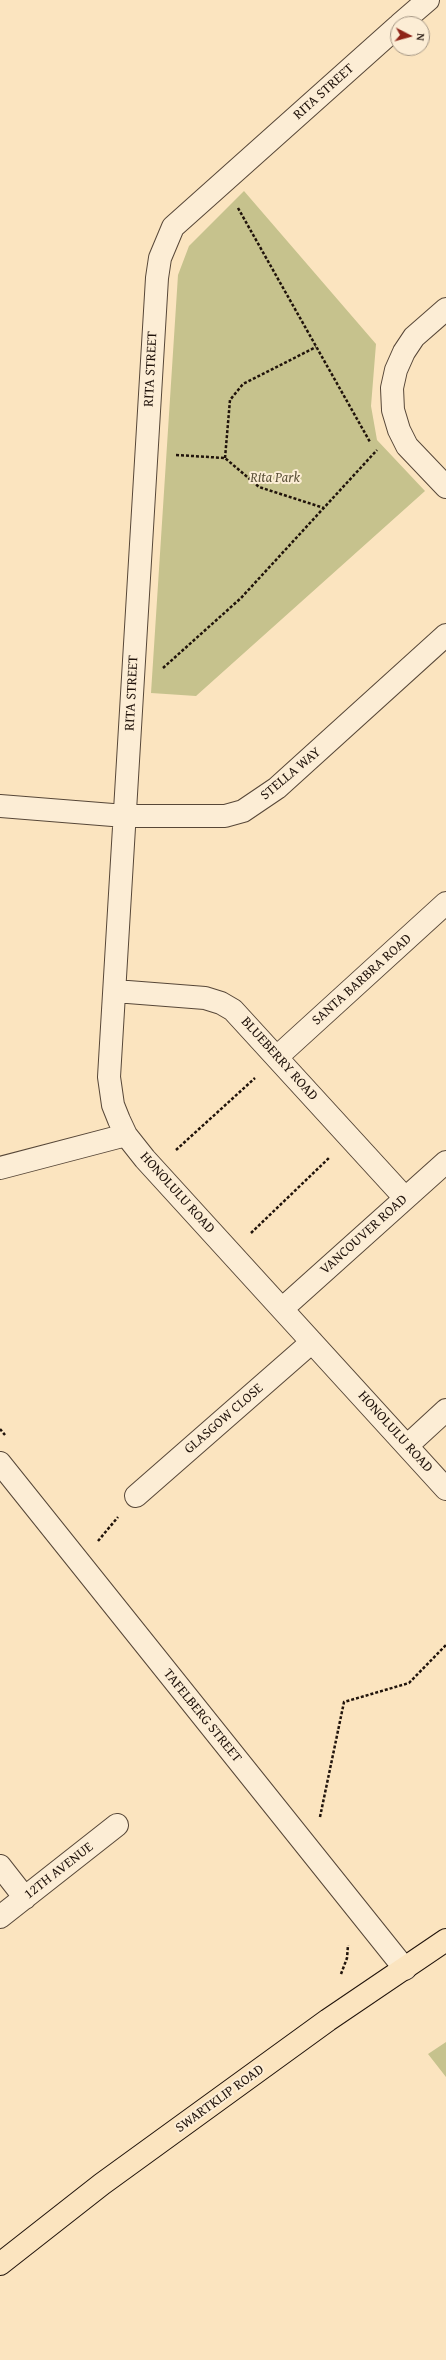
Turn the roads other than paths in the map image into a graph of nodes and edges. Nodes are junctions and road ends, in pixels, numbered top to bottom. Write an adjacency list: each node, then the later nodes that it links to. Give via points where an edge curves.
1 (428, 0): 2 (street)
2 (409, 16)
3 (390, 33): 8 (street, RITA STREET, via 173,227 160,258)
4 (446, 309): 5 (street, via 414,337 396,370 392,388 393,410 407,446)
5 (446, 487)
6 (446, 635): 8 (street, STELLA WAY, via 277,788 243,811 218,816)
7 (0, 806): 8 (street, STELLA WAY)
8 (125, 816): 10 (street, HONOLULU ROAD)
9 (446, 904): 11 (street, SANTA BARBRA ROAD)
10 (114, 991): 11 (street, BLUEBERRY ROAD, via 187,996 221,1003 238,1014); 12 (street, HONOLULU ROAD, via 109,1077 113,1105)
11 (277, 1057): 15 (street, BLUEBERRY ROAD)
12 (126, 1135): 14 (street); 16 (street, HONOLULU ROAD)
13 (446, 1162): 15 (street, VANCOUVER ROAD)
14 (0, 1168)
15 (405, 1198): 16 (street, VANCOUVER ROAD)
16 (282, 1308): 17 (street, HONOLULU ROAD)
17 (312, 1342): 19 (street, HONOLULU ROAD); 22 (street, GLASGOW CLOSE)
18 (446, 1410): 19 (street)
19 (408, 1445): 21 (street, HONOLULU ROAD)
20 (0, 1463): 28 (street, TAFELBERG STREET)
21 (446, 1489)
22 (136, 1496)
23 (118, 1825): 25 (street, 12TH AVENUE)
24 (0, 1866): 25 (street)
25 (25, 1898): 26 (street, 12TH AVENUE)
26 (0, 1917)
27 (446, 1940): 28 (main road, SWARTKLIP ROAD)
28 (405, 1969): 29 (main road, SWARTKLIP ROAD, via 328,2020 102,2184)
29 (0, 2264)

